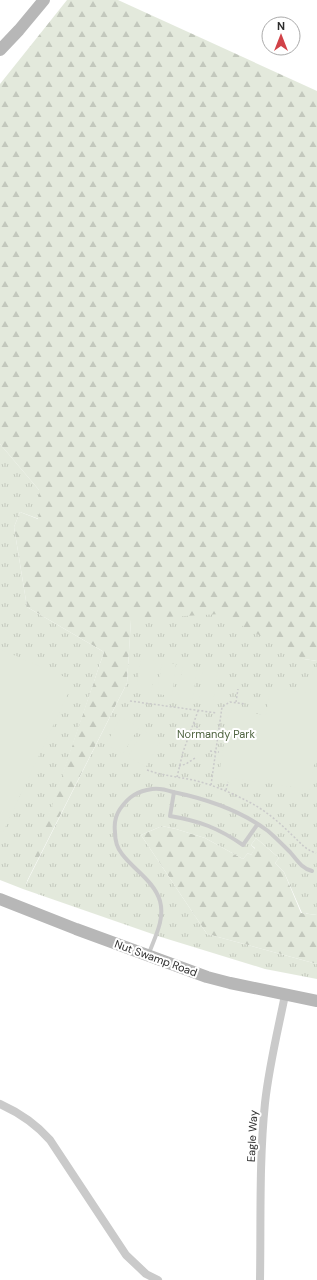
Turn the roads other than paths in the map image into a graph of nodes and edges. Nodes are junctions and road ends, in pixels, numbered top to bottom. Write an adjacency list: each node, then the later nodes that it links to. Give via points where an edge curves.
1 (44, 0): 2 (main road)
2 (0, 50)
3 (174, 792): 4 (lane, via 225,807); 4 (lane, via 170,816 208,825 243,845); 7 (lane, via 156,788 142,791 127,800 117,813 114,827 121,854 157,892 160,903 160,925)
4 (257, 825): 5 (lane, via 268,831 301,866)
5 (312, 871)
6 (0, 899): 7 (main road, Nut Swamp Road)
7 (148, 956): 8 (main road, Nut Swamp Road, via 207,977)
8 (285, 994): 9 (main road, Nut Swamp Road); 12 (street, Eagle Way, via 269,1076 262,1132)
9 (317, 1001)
10 (0, 1104): 11 (street, via 25,1117 43,1132 126,1255 146,1274)
11 (158, 1280)
12 (260, 1280)

